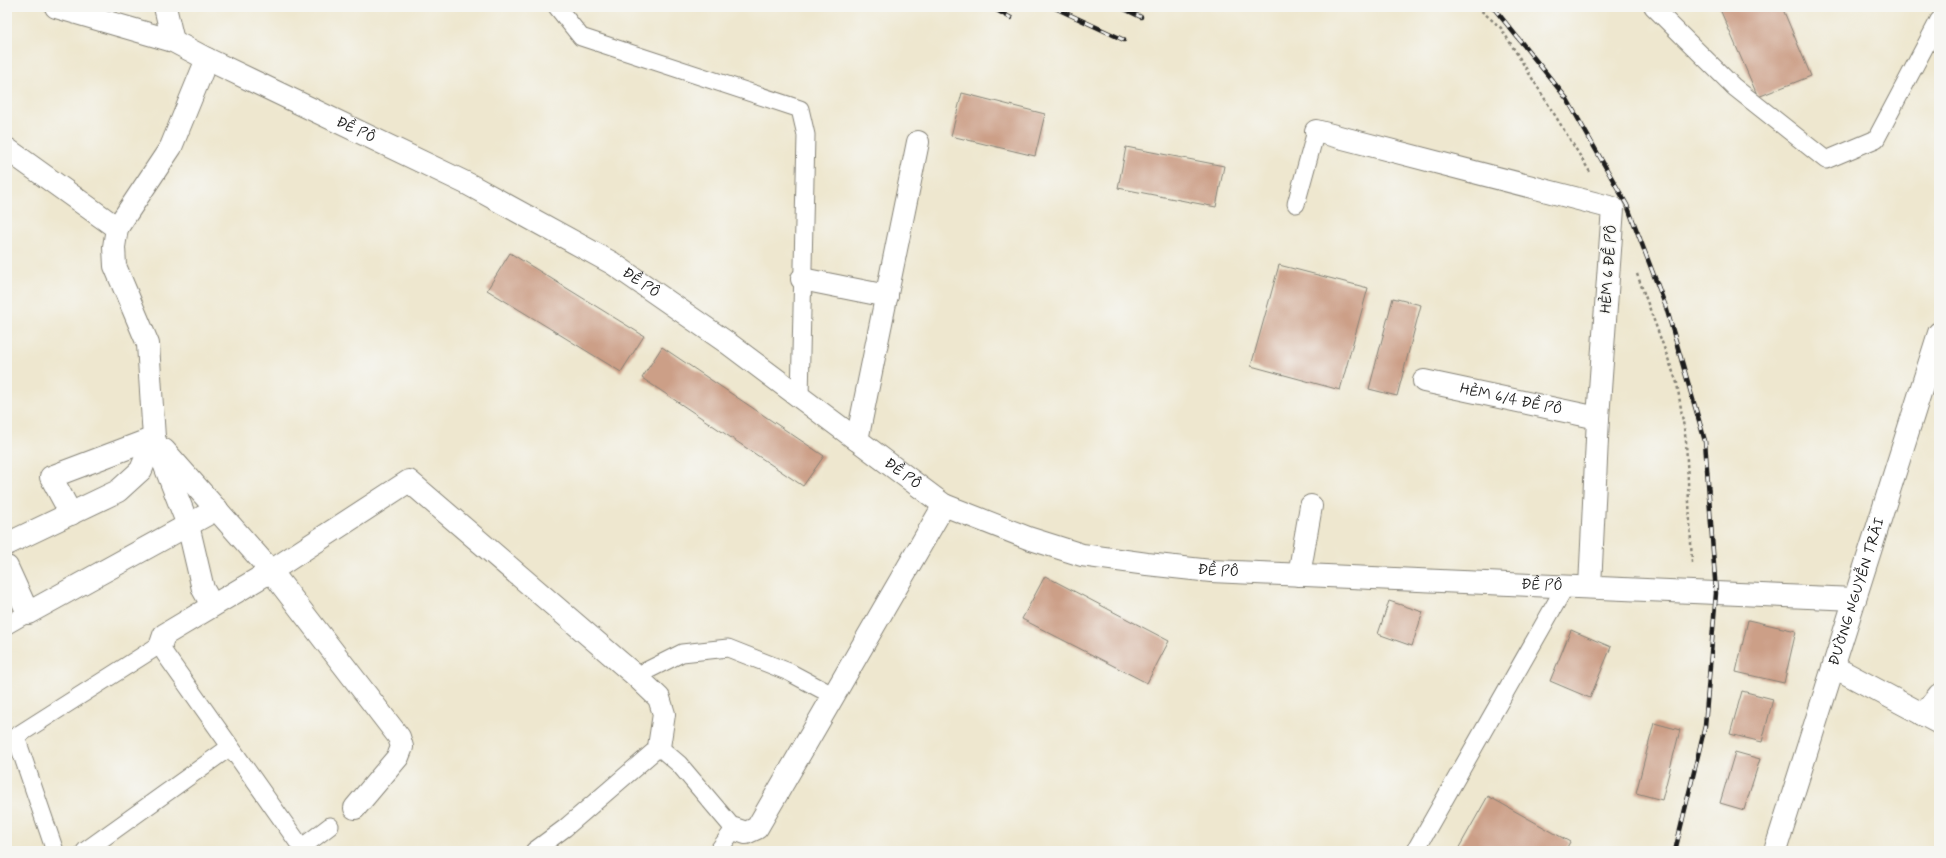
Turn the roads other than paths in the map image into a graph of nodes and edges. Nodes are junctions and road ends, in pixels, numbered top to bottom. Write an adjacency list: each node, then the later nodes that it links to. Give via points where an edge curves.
1 (56, 7): 6 (street, ĐỀ PÔ)
2 (165, 7): 6 (street)
3 (557, 7): 13 (lane, via 581,37 800,109 806,135)
4 (1653, 7): 5 (lane, via 1734,87 1826,160 1876,139)
5 (1939, 20)
6 (173, 41): 7 (street, ĐỀ PÔ)
7 (207, 59): 12 (street, via 171,147); 17 (street, ĐỀ PÔ, via 468,184 612,263)
8 (1316, 131): 11 (lane); 18 (street, HẺM 6 ĐỀ PÔ, via 1613,208)
9 (918, 142): 14 (street)
10 (7, 149): 12 (street)
11 (1296, 204)
12 (117, 228): 19 (street, via 115,266 148,344)
13 (802, 279): 14 (street); 17 (lane)
14 (887, 296): 20 (street)
15 (1939, 333): 32 (street, ĐƯỜNG NGUYỄN TRÃI)
16 (1424, 381): 18 (street, HẺM 6/4 ĐỀ PÔ)
17 (800, 397): 20 (street, ĐỀ PÔ)
18 (1598, 418): 31 (street, HẺM 6 ĐỀ PÔ)
19 (154, 438): 23 (street); 24 (street, via 141,470 135,476 118,491); 24 (street, via 51,477); 25 (street)
20 (857, 440): 21 (street, ĐỀ PÔ)
21 (944, 505): 29 (street, ĐỀ PÔ, via 1028,538 1082,555 1211,571); 40 (street)
22 (1311, 506): 29 (street)
23 (217, 509): 25 (street); 28 (street)
24 (71, 514): 26 (street)
25 (188, 525): 33 (street, via 203,589); 34 (street)
26 (7, 544)
27 (7, 567): 34 (street)
28 (271, 571): 33 (street); 38 (street, via 409,481); 45 (street, via 399,737 402,747 398,757)
29 (1299, 575): 30 (street, ĐỀ PÔ)
30 (1565, 587): 31 (street, ĐỀ PÔ); 53 (lane)
31 (1590, 587): 32 (street, ĐỀ PÔ)
32 (1855, 598): 37 (street, ĐƯỜNG NGUYỄN TRÃI)
33 (212, 605): 36 (street, via 164,635)
34 (28, 613): 35 (lane)
35 (7, 625)
36 (161, 644): 42 (lane); 43 (lane, via 165,654)
37 (1834, 667): 41 (street); 54 (street, ĐƯỜNG NGUYỄN TRÃI)
38 (636, 676): 40 (lane, via 682,653 728,648 788,672); 44 (street, via 659,698 664,714)
39 (1939, 695): 41 (street)
40 (834, 696): 47 (street, via 757,828 746,833)
41 (1931, 719)
42 (12, 740): 49 (lane)
43 (230, 747): 48 (lane); 50 (lane)
44 (659, 747): 47 (lane, via 679,764); 51 (lane)
45 (355, 808)
46 (330, 826): 48 (lane)
47 (734, 829): 52 (lane)
48 (302, 849)
49 (55, 851)
50 (85, 851)
51 (534, 851)
52 (718, 851)
53 (1416, 851)
54 (1775, 851)

